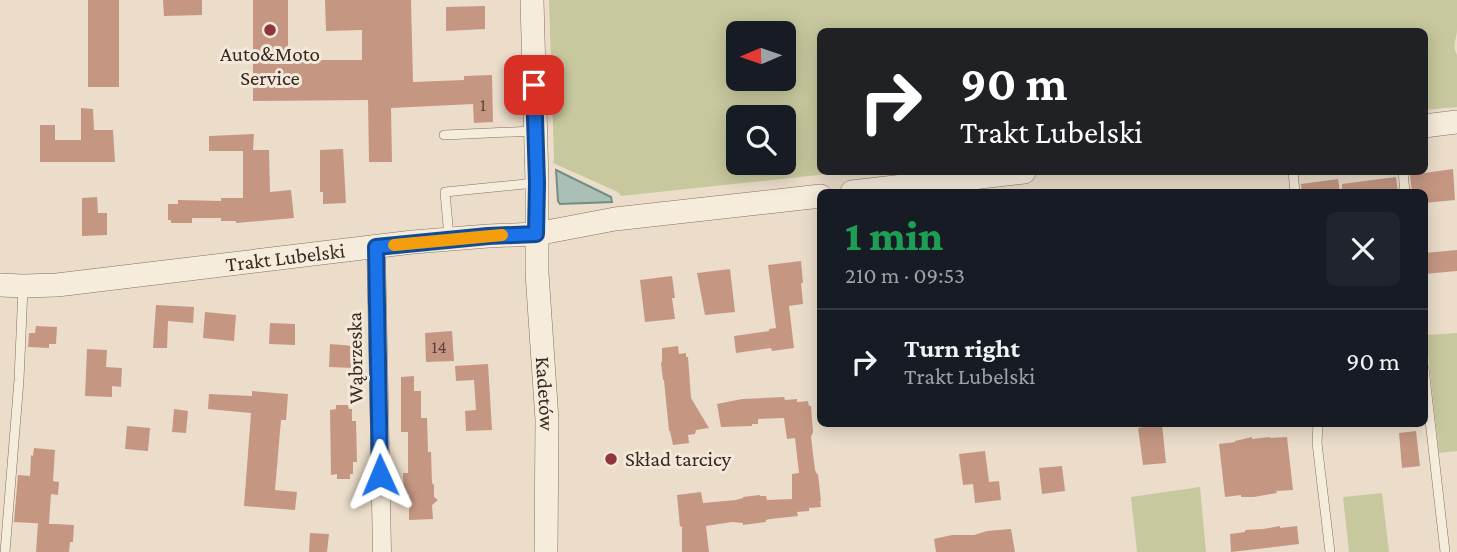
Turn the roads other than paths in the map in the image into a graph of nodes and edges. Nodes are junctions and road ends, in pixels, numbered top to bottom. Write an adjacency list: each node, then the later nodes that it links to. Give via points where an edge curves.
1 (532, 0): 4 (street, Kadetów)
2 (1457, 122): 3 (street)
3 (1428, 126)
4 (535, 131): 5 (lane); 7 (street, Kadetów)
5 (444, 135)
6 (998, 175): 8 (street)
7 (537, 183): 10 (street, Kadetów); 11 (lane, via 445,192)
8 (878, 189)
9 (817, 197): 10 (street, Trakt Lubelski, via 615,219)
10 (536, 234): 11 (street, Trakt Lubelski); 19 (street, Kadetów, via 547,420)
11 (449, 239): 12 (street, Trakt Lubelski)
12 (376, 247): 14 (street, Trakt Lubelski); 18 (street, Wąbrzeska)
13 (0, 285): 14 (street, Trakt Lubelski)
14 (23, 286): 17 (lane)
15 (1428, 403): 21 (lane)
16 (1318, 427): 20 (lane)
17 (5, 552)
18 (382, 552)
19 (546, 552)
20 (1330, 552)
21 (1445, 552)

